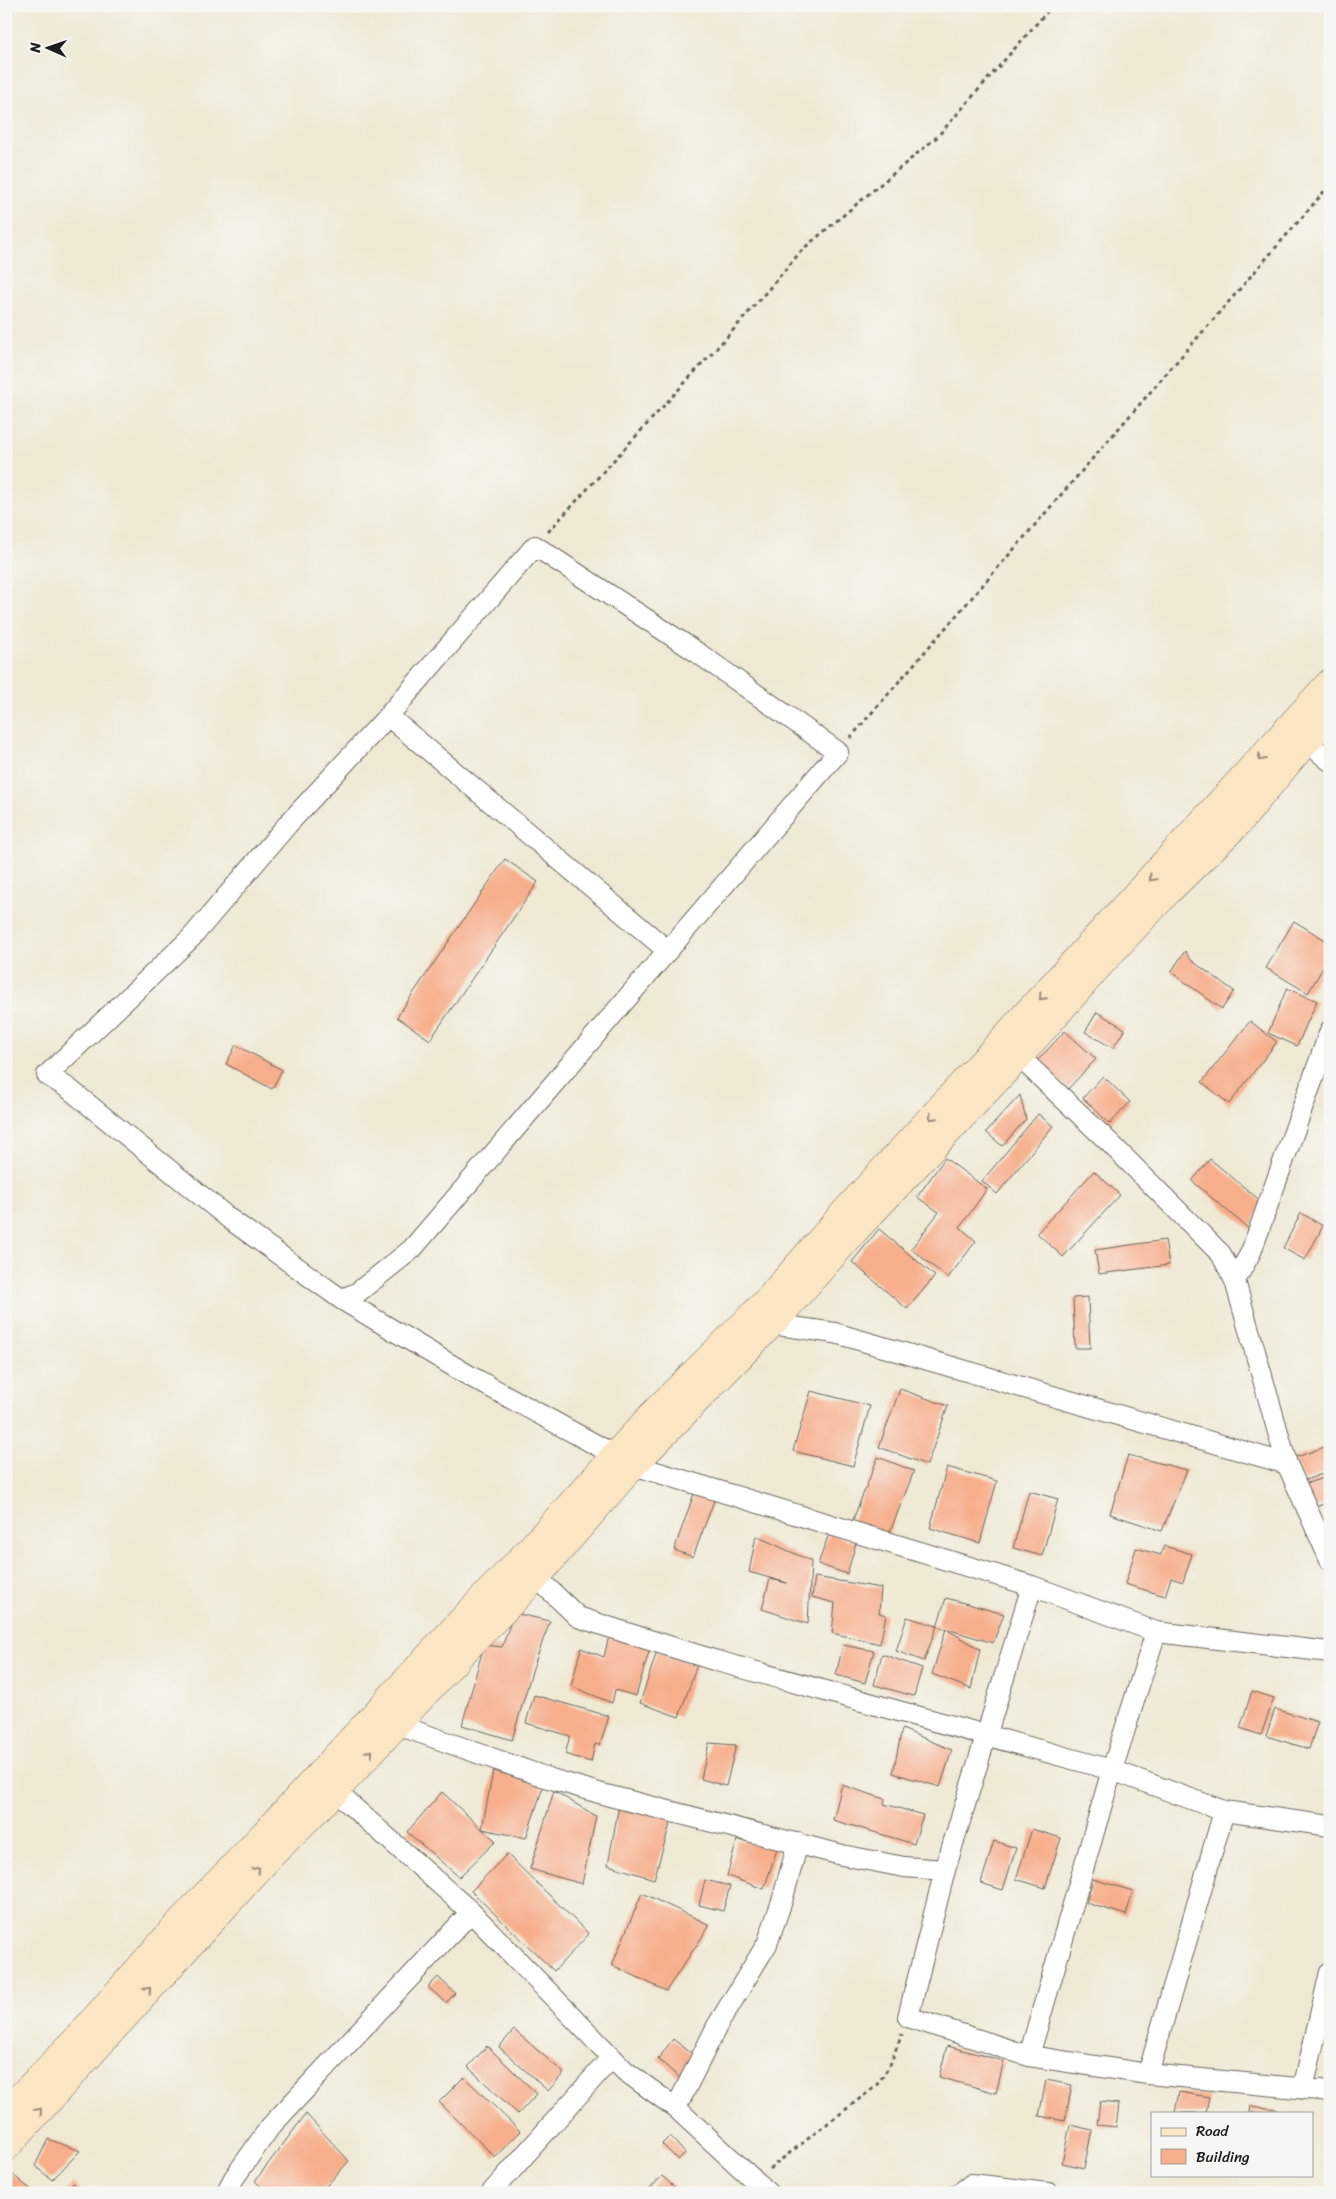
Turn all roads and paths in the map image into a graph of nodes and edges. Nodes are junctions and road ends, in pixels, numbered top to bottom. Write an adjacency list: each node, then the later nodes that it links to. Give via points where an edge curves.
1 (1052, 6): 3 (path, via 938,137 803,249 736,327)
2 (1330, 186): 8 (path)
3 (535, 546): 5 (street); 8 (street, via 698,653)
4 (1330, 683): 7 (main road)
5 (388, 716): 10 (street); 14 (street, via 288,824 192,937 47,1075 68,1088 231,1220)
6 (1330, 716): 7 (main road)
7 (1297, 734): 9 (street); 12 (main road, via 1238,822 1104,960)
8 (838, 752): 10 (street)
9 (1330, 761)
10 (667, 950): 14 (street, via 412,1249 358,1293)
11 (1330, 1031): 13 (street, via 1251,1252)
12 (1010, 1049): 13 (street, via 1111,1144 1220,1254); 15 (main road, via 855,1230)
13 (1235, 1281): 17 (street)
14 (341, 1300): 16 (street)
15 (764, 1318): 16 (main road); 17 (street, via 835,1333)
16 (624, 1461): 19 (main road); 20 (street)
17 (1287, 1464): 18 (street)
18 (1330, 1560)
19 (529, 1567): 23 (main road, via 462,1653); 24 (street, via 578,1617 726,1663)
20 (1032, 1586): 21 (street); 24 (street)
21 (1156, 1632): 22 (street); 25 (street)
22 (1330, 1652)
23 (388, 1717): 26 (main road); 29 (street, via 556,1780)
24 (988, 1734): 25 (street); 30 (street)
25 (1112, 1770): 27 (street); 34 (street)
26 (330, 1779): 31 (street); 40 (main road, via 183,1919 75,2041); 41 (main road, one-way to 26, via 270,1856)
27 (1224, 1811): 28 (street); 36 (street)
28 (1330, 1826)
29 (798, 1843): 30 (street, via 895,1865); 39 (street, via 767,1944 717,2026)
30 (945, 1870): 33 (street)
31 (471, 1912): 35 (street); 43 (street, via 270,2128)
32 (1330, 1972): 37 (street)
33 (908, 2017): 34 (street); 42 (path, via 890,2067 876,2086)
34 (1029, 2056): 36 (street)
35 (611, 2058): 39 (street); 44 (street)
36 (1148, 2074): 37 (street)
37 (1303, 2089): 38 (street)
38 (1330, 2091)
39 (676, 2108): 42 (street)
40 (6, 2112)
41 (6, 2147)
42 (755, 2188)
43 (226, 2193)
44 (491, 2193)
45 (960, 2193): 46 (street, via 972,2184)
46 (1048, 2193)

